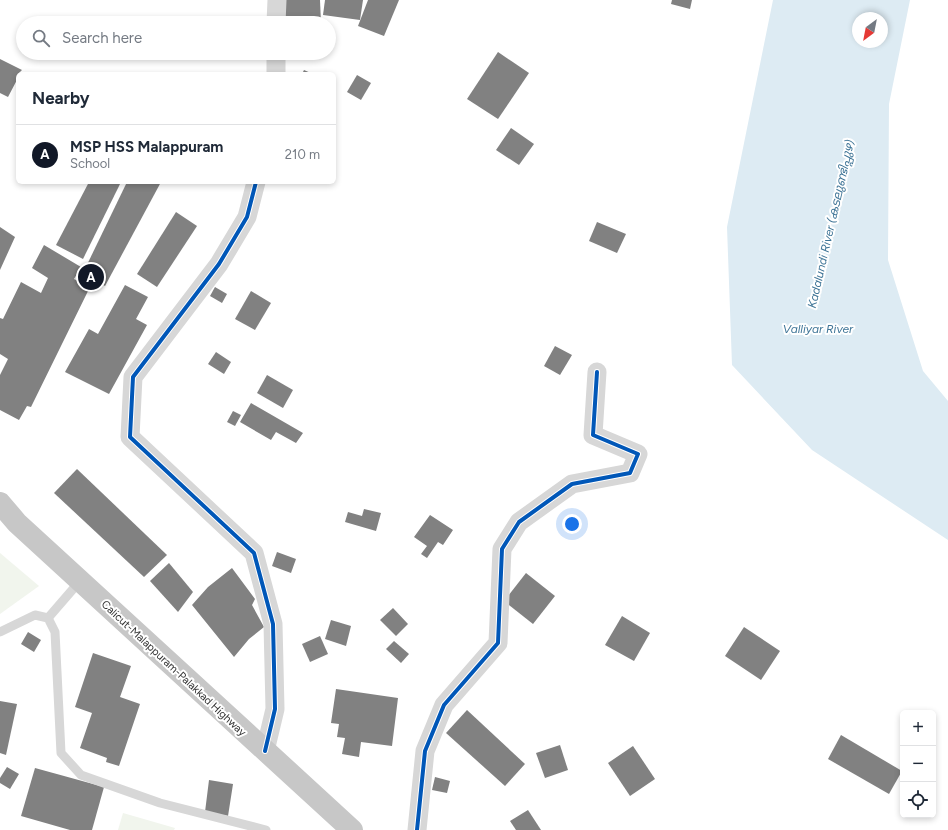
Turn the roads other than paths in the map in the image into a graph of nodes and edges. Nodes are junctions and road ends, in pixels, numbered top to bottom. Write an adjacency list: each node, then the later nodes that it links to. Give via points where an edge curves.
1 (278, 0): 2 (street)
2 (277, 16)
3 (276, 60): 4 (street)
4 (276, 72)
5 (255, 184): 11 (street, via 247,217 219,264 133,377 130,437 254,553 273,624 275,709)
6 (597, 372): 14 (street, via 593,435 638,454 630,473 572,484 519,522 502,550 498,642 444,705 425,751)
7 (0, 503): 8 (highway, Calicut-Malappuram-Palakkad Highway, via 17,523)
8 (80, 581): 9 (lane); 11 (highway, Calicut-Malappuram-Palakkad Highway)
9 (48, 618): 10 (lane, via 35,615); 12 (lane, via 54,632 61,753 81,775 160,803)
10 (0, 632)
11 (265, 750): 13 (highway, Calicut-Malappuram-Palakkad Highway)
12 (266, 830)
13 (352, 830)
14 (417, 830)

